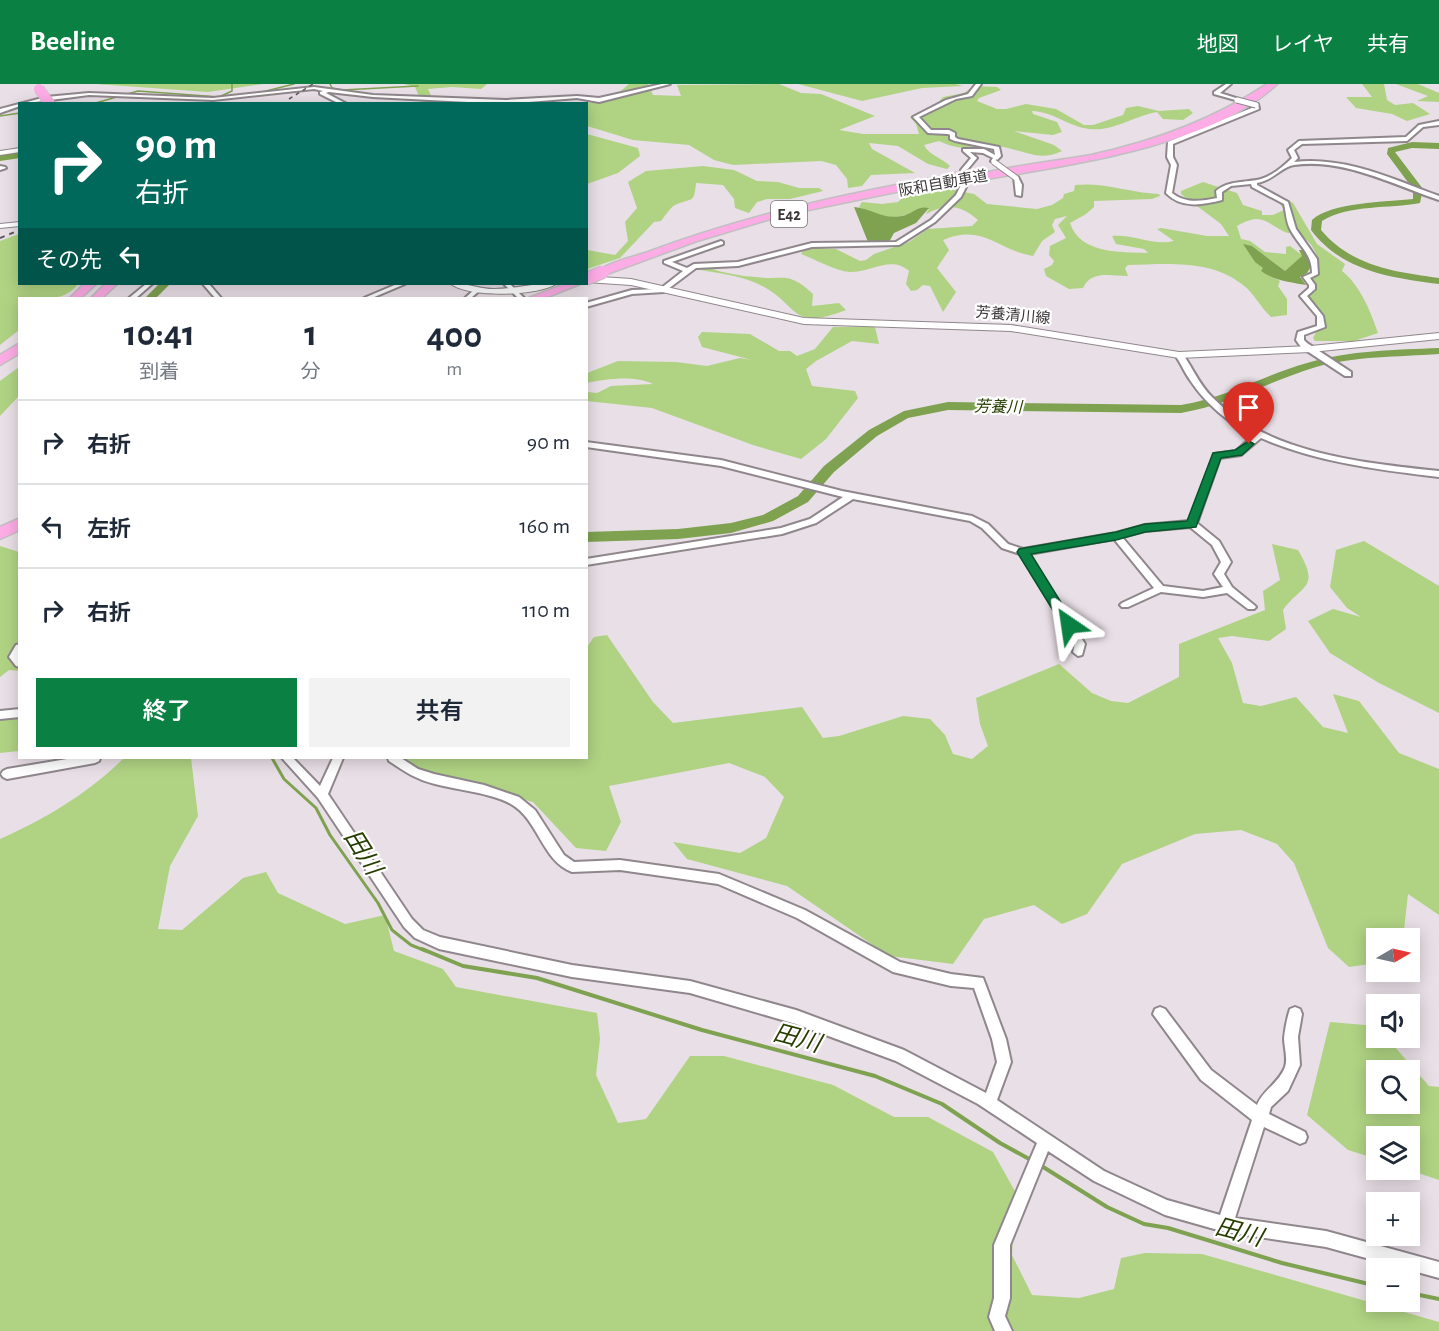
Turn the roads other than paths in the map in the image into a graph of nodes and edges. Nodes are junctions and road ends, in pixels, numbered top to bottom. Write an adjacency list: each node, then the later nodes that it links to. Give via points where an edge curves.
1 (668, 84): 7 (street, via 606,99 505,102 373,96)
2 (979, 84): 19 (street, via 970,95 952,96 932,112 916,117 930,132 949,132 957,140 999,149)
3 (1229, 84): 9 (street, bridge, via 1216,93)
4 (1274, 84): 9 (highway, 阪和自動車道 / E42)
5 (37, 87): 11 (highway, bridge)
6 (54, 88): 8 (street)
7 (330, 89): 8 (street, via 295,88 213,99); 13 (street, via 322,93)
8 (60, 97): 10 (street); 12 (street)
9 (1255, 101): 21 (street, via 1257,108 1187,134 1168,147 1174,165 1169,193 1177,200 1200,204 1220,199 1220,191 1227,184); 28 (highway, 阪和自動車道 / E42, bridge, via 1196,126 1103,151 796,213)
10 (31, 102)
11 (48, 102)
12 (61, 102)
13 (341, 102)
14 (18, 105): 15 (street)
15 (0, 111)
16 (1439, 123): 20 (street, via 1421,126 1407,139 1301,142 1291,150 1295,158)
17 (18, 150): 18 (main road)
18 (0, 153)
19 (995, 160): 22 (street, bridge, via 1016,178); 27 (street, via 984,151 965,150 974,158 964,171 959,196 905,242 812,245 723,267 693,266)
20 (1289, 164): 21 (street, via 1275,176); 23 (street, via 1325,163)
21 (1254, 182): 56 (street, via 1266,194 1286,203 1290,222 1311,250 1315,274 1306,277 1312,289 1303,296 1320,316 1321,327 1301,334 1300,340)
22 (1019, 195)
23 (1436, 197)
24 (18, 224): 25 (main road)
25 (0, 226)
26 (721, 243): 27 (street, via 666,262)
27 (686, 270): 40 (street)
28 (588, 278)
29 (588, 279): 40 (main road, 芳養清川線, via 613,279)
30 (89, 285): 43 (highway)
31 (96, 285): 44 (highway)
32 (110, 285): 45 (highway)
33 (148, 285): 46 (street)
34 (207, 285): 47 (street)
35 (400, 285): 48 (street)
36 (458, 285): 42 (main road)
37 (508, 285): 41 (street)
38 (546, 285): 41 (main road)
39 (571, 285): 51 (highway)
40 (663, 289): 52 (street); 57 (main road, 芳養清川線, via 804,321 1011,328)
41 (515, 290): 42 (main road); 50 (street)
42 (476, 291): 49 (street)
43 (76, 297)
44 (83, 297)
45 (97, 297)
46 (133, 297)
47 (218, 297)
48 (370, 297)
49 (469, 297)
50 (519, 297)
51 (538, 297)
52 (588, 303)
53 (1439, 336): 56 (main road, 芳養清川線)
54 (18, 343): 58 (highway)
55 (18, 348): 60 (highway)
56 (1314, 351): 57 (main road, 芳養清川線); 62 (street)
57 (1179, 355): 63 (street, via 1205,394 1230,417)
58 (0, 356)
59 (18, 360): 61 (highway)
60 (0, 361)
61 (0, 373)
62 (1348, 374)
63 (1259, 435): 65 (street, via 1380,467); 68 (street, via 1238,453 1216,456)
64 (588, 444): 66 (street, via 693,457)
65 (1439, 474)
66 (847, 495): 71 (street, via 972,519 1005,546); 72 (street, via 813,521 782,531)
67 (18, 524): 69 (highway)
68 (1192, 524): 70 (street, via 1145,528); 74 (street, via 1216,543 1226,562 1220,574)
69 (0, 534)
70 (1116, 536): 71 (street); 73 (street)
71 (1023, 552): 77 (street, via 1080,644)
72 (588, 562)
73 (1160, 589): 74 (street, via 1203,594); 75 (street)
74 (1229, 589): 76 (street)
75 (1125, 605)
76 (1251, 607)
77 (1078, 651)
78 (18, 713): 79 (street)
79 (0, 715)
80 (90, 759): 84 (street)
81 (288, 759): 85 (street)
82 (338, 759): 85 (street)
83 (394, 759): 88 (street, via 433,779 515,800 531,813 560,859 572,867 620,865 719,879 801,914 898,968 978,982 1004,1062)
84 (7, 774)
85 (322, 795): 88 (street, via 419,934 439,943 572,971 690,987 786,1014 899,1055)
86 (1160, 1014): 89 (street, via 1206,1075)
87 (1295, 1014): 89 (street, via 1290,1037 1293,1065 1283,1086 1265,1103)
88 (989, 1103): 91 (street)
89 (1262, 1118): 90 (street); 92 (street)
90 (1300, 1137)
91 (1045, 1142): 92 (street, via 1099,1176 1165,1207); 94 (street, via 1002,1245 1002,1298 997,1317)
92 (1225, 1224): 93 (street, via 1326,1239)
93 (1439, 1270)
94 (1004, 1331)

